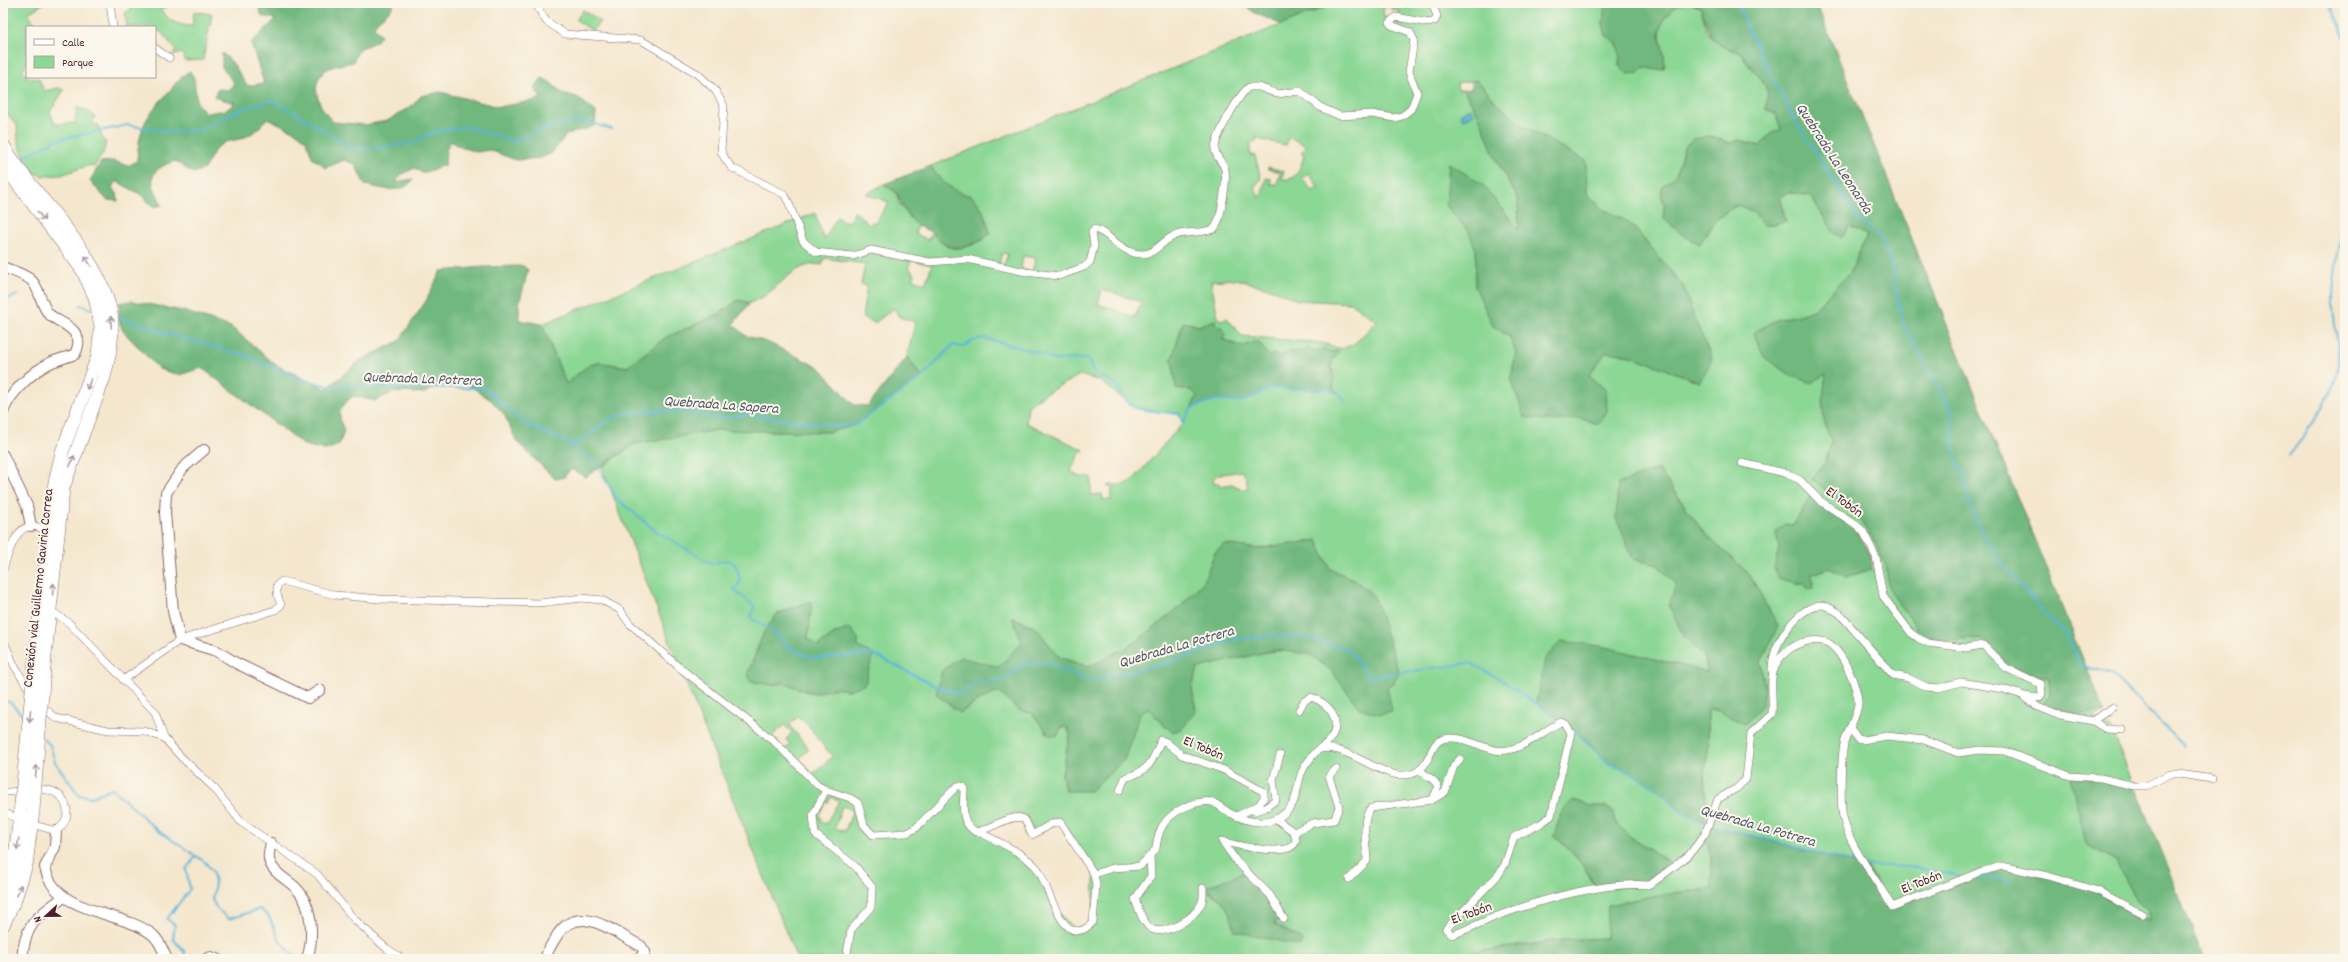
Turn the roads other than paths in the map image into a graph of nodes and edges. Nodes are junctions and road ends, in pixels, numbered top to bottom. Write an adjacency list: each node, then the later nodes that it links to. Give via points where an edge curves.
1 (110, 3): 4 (street)
2 (535, 3): 3 (street, via 546,21 565,34 641,40 698,74 715,90 724,106 721,151 725,159 732,168 784,194 803,240 816,252 853,256 871,250 930,262 967,259 1026,272 1059,276 1084,267 1090,262 1094,246 1092,231 1095,229 1118,247 1142,254 1154,251 1179,234 1214,229 1219,222 1225,178 1225,169 1214,150 1216,139 1242,94 1249,87 1259,86 1277,94 1300,91 1320,107 1340,116 1372,114 1394,118 1407,113 1415,103 1417,93 1410,72 1414,40 1410,32 1391,25 1390,22 1396,17 1429,23 1435,21 1437,16)
3 (1432, 3)
4 (113, 26)
5 (156, 49): 6 (street)
6 (169, 58)
7 (4, 154): 9 (highway, Conexión vial Guillermo Gaviria Correa, via 22,182 80,247 112,324)
8 (3, 267): 10 (street, via 29,278 35,284 49,314 70,328 77,336 79,346 76,354 53,362 33,375 16,391)
9 (105, 347): 15 (highway, Conexión vial Guillermo Gaviria Correa, one-way to 15, via 62,452); 17 (highway, Conexión vial Guillermo Gaviria Correa, one-way to 9, via 63,488 104,377)
10 (3, 412)
11 (204, 450): 19 (street, via 183,468 166,493 165,513 173,611)
12 (3, 455): 14 (street, via 25,501)
13 (1742, 463): 24 (street, El Tobón, via 1785,473 1800,480 1819,500 1855,524 1863,531 1876,557 1883,596 1911,633 1928,643 1966,648 1983,645 2006,668 2041,684 2042,694 2038,698)
14 (31, 526): 15 (street); 16 (street, via 17,537)
15 (48, 530): 20 (highway, Conexión vial Guillermo Gaviria Correa)
16 (3, 569)
17 (51, 611): 20 (highway, Conexión vial Guillermo Gaviria Correa); 22 (street, via 69,624)
18 (3, 639): 30 (street, via 27,688 56,718 108,730 144,731)
19 (180, 640): 22 (street); 23 (street, via 217,651 308,698); 37 (street, via 275,610 281,605 277,585 282,581 335,595 380,599 540,604 582,598 602,600 620,610 629,623 680,668 774,741 817,785)
20 (40, 652): 44 (highway, Conexión vial Guillermo Gaviria Correa, bridge)
21 (1772, 679): 24 (street, El Tobón, via 1772,666 1778,644 1803,613 1820,605 1830,607 1838,613 1893,675 1939,688 1961,682 2003,689); 28 (street, El Tobón, via 1774,668 1783,653 1807,642 1824,641 1835,648 1852,679 1858,704); 35 (street, El Tobón, via 1772,714 1752,733 1746,779 1718,800 1705,834 1689,855 1650,885 1630,883 1559,896 1500,915 1452,935 1446,929 1499,874 1506,864 1514,837 1551,816 1570,733 1566,724 1561,722 1536,739 1503,750 1459,739 1444,739 1436,744 1425,766)
22 (123, 680): 30 (street, via 155,712)
23 (320, 690)
24 (2022, 696): 27 (street, El Tobón, via 2055,714)
25 (2113, 707): 27 (street)
26 (1300, 710): 31 (street, via 1304,701 1311,697 1321,700 1333,715 1336,724 1334,735 1327,744)
27 (2093, 721): 29 (street, El Tobón, via 2106,729)
28 (1850, 728): 36 (street, via 1858,739 1862,740 1887,736 1924,740 1958,753 1980,750 2004,751 2070,776 2101,778 2134,786 2146,786 2170,774); 55 (street, El Tobón, via 1844,745 1843,815 1849,838 1859,858 1881,886 1892,907 1980,872 2002,866 2098,891)
29 (2122, 730)
30 (164, 738): 48 (street, via 214,788 241,822)
31 (1317, 750): 35 (street, via 1334,748 1384,772 1401,775); 43 (street, via 1305,765 1296,789 1296,799 1289,812)
32 (1280, 755): 42 (street, via 1273,780 1276,800 1265,808)
33 (1460, 759): 40 (street, via 1454,766 1445,792)
34 (1336, 768): 47 (street, via 1329,776 1339,807 1334,820 1313,823)
35 (1419, 770): 40 (street, via 1433,779 1437,786 1437,793)
36 (2212, 779)
37 (826, 790): 46 (street, via 858,803 868,831 873,835 884,835 907,833 916,828 957,786 962,786 964,820 969,828); 66 (street, via 813,815 815,834 855,866 872,887 871,907 851,930)
38 (1120, 790): 42 (street, El Tobón, via 1125,778 1141,773 1152,762 1161,740 1182,755 1224,770 1264,792 1259,805)
39 (3, 792): 45 (street, via 49,789 58,794 65,802 67,813 65,823)
40 (1431, 800): 51 (street, via 1371,808 1365,821 1367,861)
41 (3, 812): 44 (street)
42 (1237, 816): 43 (street, via 1254,822); 49 (street, via 1211,802 1194,804 1169,817 1157,836 1156,849)
43 (1276, 819): 47 (street)
44 (26, 822): 45 (street); 54 (highway, Conexión vial Guillermo Gaviria Correa, one-way to 54); 57 (highway, Conexión vial Guillermo Gaviria Correa, one-way to 44, via 16,899 26,865)
45 (56, 831): 53 (street, via 55,848 45,867 50,882)
46 (979, 832): 50 (street, via 1015,818 1024,820 1032,835 1060,822); 50 (street, via 1028,860 1037,868 1059,917 1075,930 1083,930 1093,922 1096,885)
47 (1294, 832): 56 (street, via 1295,841 1291,847 1279,850 1254,849 1222,841 1237,862 1270,895)
48 (271, 843): 62 (street, via 268,858 272,865 297,888 307,903 311,946); 63 (street, via 317,874 354,919 386,948)
49 (1150, 857): 50 (street, via 1140,866 1113,868); 52 (street, via 1151,876 1135,899 1138,910 1149,927 1154,930 1187,921 1202,903)
50 (1094, 874)
51 (1349, 879)
52 (1203, 888)
53 (64, 897): 58 (street, via 36,918 24,939); 59 (street, via 89,910 146,931 154,936)
54 (3, 900)
55 (2142, 914)
56 (1284, 919)
57 (3, 925)
58 (22, 959)
59 (167, 959)
60 (206, 959): 61 (street)
61 (217, 959)
62 (307, 959)
63 (403, 959)
64 (545, 959): 65 (street, via 547,950 563,926 572,920 582,919 593,920 641,946 645,952)
65 (640, 959)
66 (846, 959)

